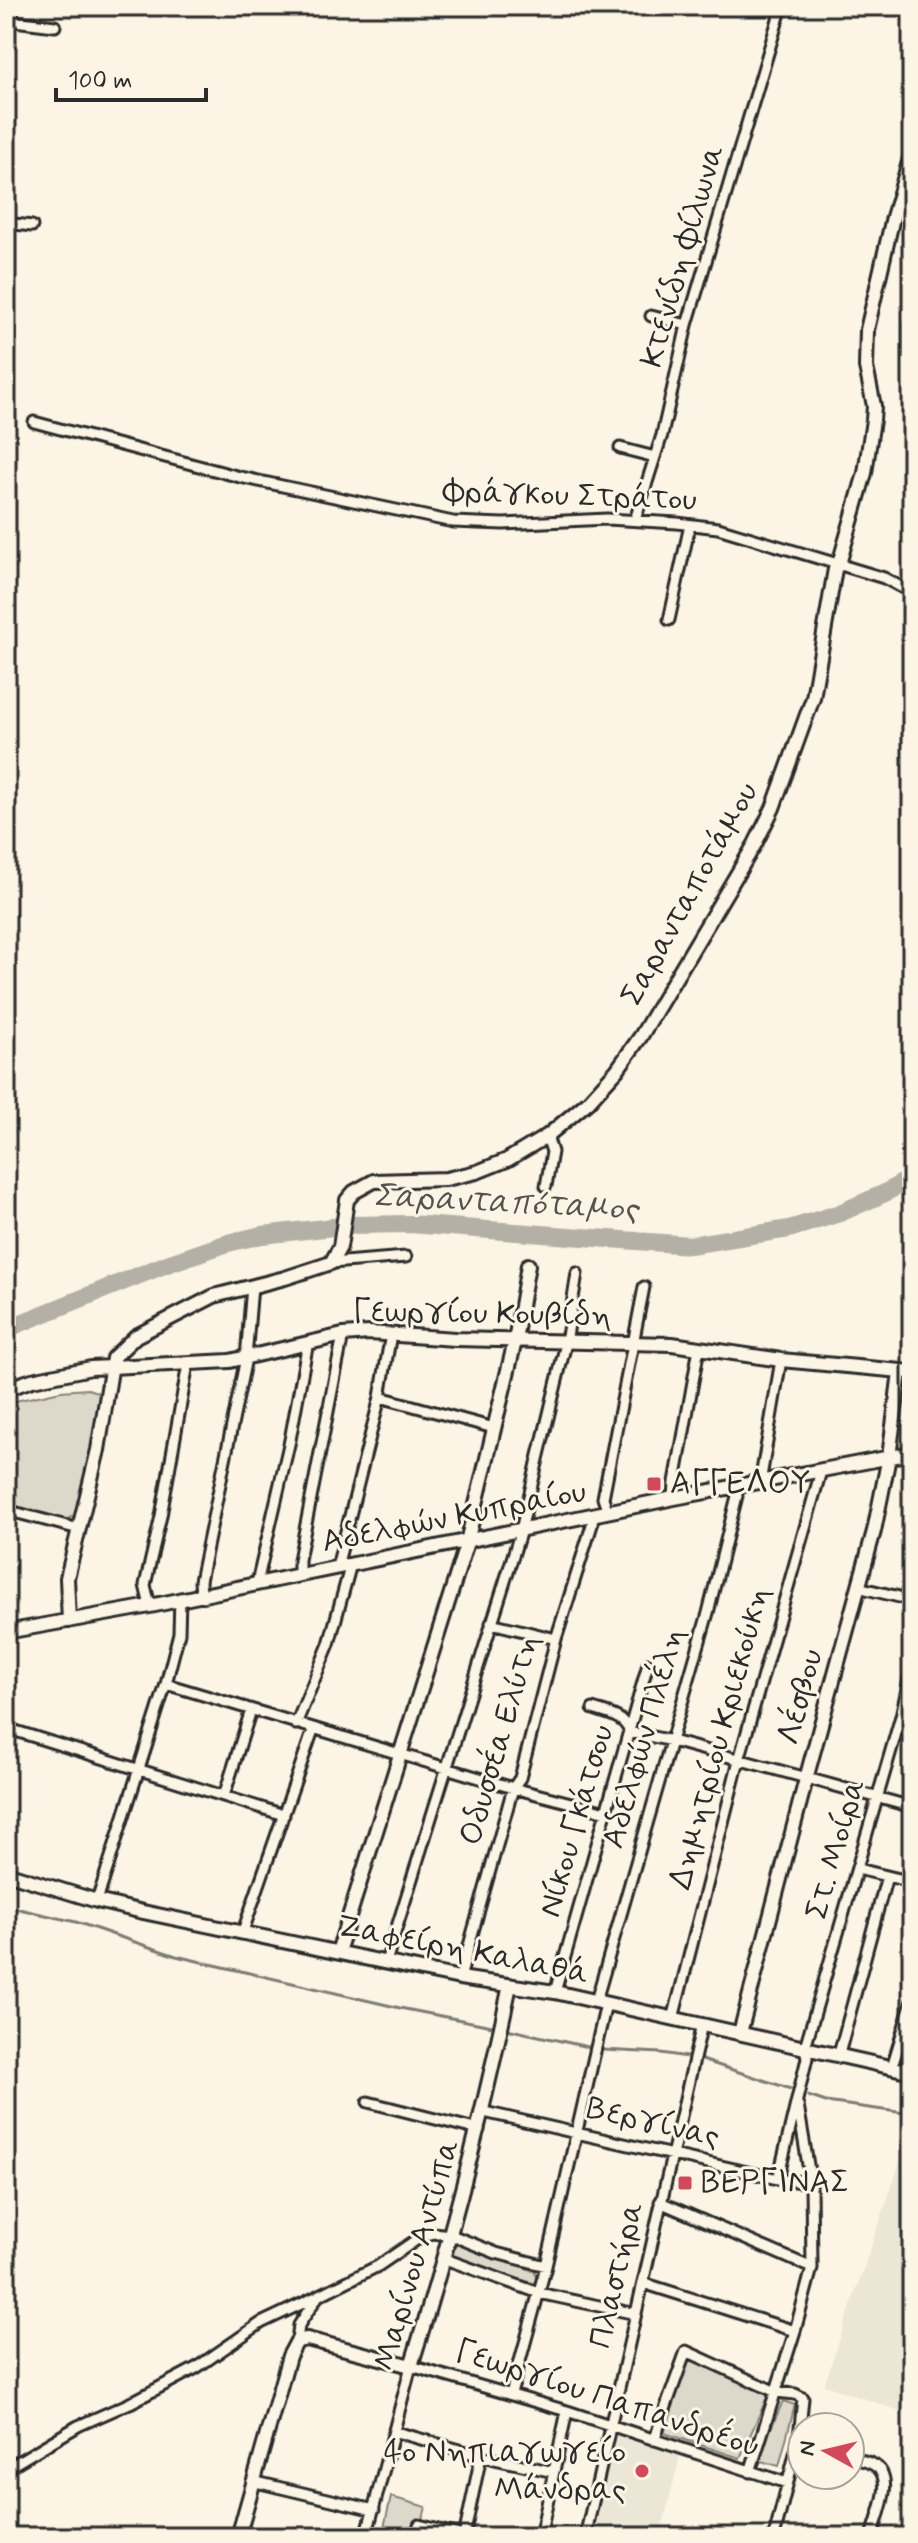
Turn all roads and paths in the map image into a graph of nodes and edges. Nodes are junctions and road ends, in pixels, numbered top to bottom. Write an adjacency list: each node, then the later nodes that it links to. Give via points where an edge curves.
1 (782, 6): 8 (street, Κτενίδη Φίλωνα)
2 (6, 20): 3 (street)
3 (55, 26)
4 (912, 152): 14 (street, Σαρανταποτάμου, via 867,330 866,367 874,406 871,437)
5 (6, 223): 6 (street)
6 (32, 226)
7 (651, 316): 8 (street)
8 (687, 325): 11 (street, Κτενίδη Φίλωνα)
9 (34, 422): 12 (street, Φράγκου Στράτου, via 240,477 453,522)
10 (620, 448): 11 (street)
11 (655, 457): 12 (street, Κτενίδη Φίλωνα)
12 (635, 520): 13 (street, Φράγκου Στράτου)
13 (690, 525): 14 (street, Φράγκου Στράτου, via 718,528); 16 (street)
14 (839, 564): 15 (street, Φράγκου Στράτου); 17 (street, Σαρανταποτάμου, via 813,698 767,823 641,1036 588,1102)
15 (912, 593)
16 (669, 620)
17 (547, 1136): 18 (street, via 552,1152); 20 (street, Σαρανταποτάμου, via 477,1172 432,1180 374,1181 354,1192 347,1200)
18 (546, 1186)
19 (406, 1257): 20 (street)
20 (331, 1263): 23 (street)
21 (528, 1265): 27 (street)
22 (577, 1273): 29 (street)
23 (252, 1286): 32 (street); 35 (street, via 214,1296 166,1319 128,1342)
24 (644, 1287): 30 (street)
25 (391, 1334): 26 (street, Γεωργίου Κουβίδη); 27 (street, Γεωργίου Κουβίδη); 38 (street)
26 (343, 1335): 28 (street, Γεωργίου Κουβίδη); 54 (street)
27 (515, 1341): 29 (street, Γεωργίου Κουβίδη); 39 (street)
28 (308, 1342): 32 (street, Γεωργίου Κουβίδη); 55 (street)
29 (566, 1343): 30 (street, Γεωργίου Κουβίδη); 50 (street)
30 (635, 1344): 31 (street, Γεωργίου Κουβίδη); 47 (street, via 603,1498)
31 (699, 1348): 33 (street, Γεωργίου Κουβίδη); 45 (street)
32 (246, 1358): 34 (street, Γεωργίου Κουβίδη); 57 (street)
33 (781, 1360): 36 (street, Γεωργίου Κουβίδη); 43 (street)
34 (188, 1364): 35 (street, Γεωργίου Κουβίδη); 60 (street, via 145,1585)
35 (111, 1368): 37 (street, Γεωργίου Κουβίδη, via 57,1374); 49 (street)
36 (906, 1372): 41 (street, Λέσβου)
37 (6, 1389)
38 (380, 1397): 39 (street); 53 (street)
39 (494, 1428): 51 (street)
40 (912, 1453): 41 (street, Αδελφών Κυπραίου)
41 (889, 1457): 42 (street, Αδελφών Κυπραίου); 56 (street, Λέσβου)
42 (821, 1471): 43 (street, Αδελφών Κυπραίου); 78 (street, Δημητρίου Κριεκούκη)
43 (760, 1483): 44 (street, Αδελφών Κυπραίου)
44 (735, 1488): 45 (street, Αδελφών Κυπραίου); 76 (street, Αδελφών Πλέλη)
45 (674, 1498): 47 (street, Αδελφών Κυπραίου)
46 (6, 1510): 49 (street)
47 (608, 1512): 48 (street, Αδελφών Κυπραίου)
48 (593, 1517): 50 (street, Αδελφών Κυπραίου); 64 (street, Οδυσσέα Ελύτη)
49 (79, 1529): 61 (street, via 67,1578)
50 (521, 1530): 51 (street, Αδελφών Κυπραίου); 62 (street)
51 (467, 1542): 52 (street, Αδελφών Κυπραίου); 77 (street)
52 (351, 1564): 53 (street, Αδελφών Κυπραίου); 72 (street, via 329,1644)
53 (337, 1567): 54 (street, Αδελφών Κυπραίου)
54 (299, 1574): 55 (street, Αδελφών Κυπραίου)
55 (257, 1583): 57 (street, Αδελφών Κυπραίου)
56 (858, 1587): 59 (street); 81 (street, Λέσβου)
57 (201, 1595): 58 (street, Αδελφών Κυπραίου)
58 (180, 1598): 60 (street, Αδελφών Κυπραίου); 67 (street, via 179,1633)
59 (912, 1600)
60 (150, 1606): 61 (street, Αδελφών Κυπραίου)
61 (69, 1621): 63 (street, Αδελφών Κυπραίου)
62 (491, 1623): 64 (street); 79 (street)
63 (6, 1632)
64 (556, 1639): 82 (street, Οδυσσέα Ελύτη)
65 (648, 1664): 75 (street, Νίκου Γκάτσου)
66 (912, 1666): 70 (street, Στ. Μοίρα)
67 (166, 1684): 69 (street); 80 (street)
68 (593, 1709): 75 (street, via 616,1716)
69 (251, 1710): 72 (street); 83 (street)
70 (901, 1716): 71 (street); 84 (street, Στ. Μοίρα)
71 (912, 1720)
72 (296, 1724): 74 (street)
73 (6, 1728): 80 (street)
74 (313, 1730): 77 (street); 87 (street)
75 (630, 1732): 76 (street); 86 (street, Νίκου Γκάτσου)
76 (672, 1741): 78 (street); 100 (street, Αδελφών Πλέλη, via 617,1919)
77 (399, 1755): 79 (street); 94 (street)
78 (739, 1760): 81 (street); 101 (street, Δημητρίου Κριεκούκη)
79 (445, 1767): 82 (street); 95 (street)
80 (139, 1770): 83 (street); 92 (street)
81 (806, 1779): 84 (street); 103 (street, Λέσβου)
82 (513, 1788): 86 (street); 96 (street, Οδυσσέα Ελύτη)
83 (224, 1796): 87 (street)
84 (878, 1798): 85 (street); 88 (street, Στ. Μοίρα)
85 (912, 1807)
86 (606, 1812): 98 (street, Νίκου Γκάτσου)
87 (284, 1815): 93 (street)
88 (858, 1869): 90 (street); 104 (street, Στ. Μοίρα)
89 (6, 1873): 92 (street, Ζαφείρη Καλαθά)
90 (887, 1876): 91 (street); 105 (street)
91 (912, 1882)
92 (97, 1901): 93 (street, Ζαφείρη Καλαθά)
93 (242, 1934): 94 (street, Ζαφείρη Καλαθά)
94 (338, 1952): 95 (street, Ζαφείρη Καλαθά)
95 (386, 1962): 96 (street, Ζαφείρη Καλαθά)
96 (460, 1978): 97 (street, Ζαφείρη Καλαθά)
97 (510, 1985): 98 (street, Ζαφείρη Καλαθά); 110 (street, Μαρίνου Αντύπα)
98 (555, 1992): 100 (street, Ζαφείρη Καλαθά)
99 (912, 2001): 106 (street)
100 (601, 2002): 101 (street, Ζαφείρη Καλαθά); 112 (street, Αδελφών Πλέλη)
101 (673, 2019): 102 (street, Ζαφείρη Καλαθά)
102 (702, 2024): 103 (street, Ζαφείρη Καλαθά); 113 (street, Πλαστήρα)
103 (740, 2033): 104 (street, Ζαφείρη Καλαθά)
104 (805, 2047): 105 (street, Ζαφείρη Καλαθά); 109 (street, Στ. Μοίρα)
105 (839, 2054): 106 (street, Ζαφείρη Καλαθά)
106 (892, 2067): 107 (street, Ζαφείρη Καλαθά)
107 (912, 2072)
108 (368, 2102): 111 (street)
109 (797, 2103): 114 (street, Στ. Μοίρα); 115 (street)
110 (484, 2112): 111 (street, Μαρίνου Αντύπα); 112 (street, Βεργίνας)
111 (479, 2130): 117 (street, Μαρίνου Αντύπα)
112 (575, 2131): 113 (street, Βεργίνας); 119 (street, Αδελφών Πλέλη)
113 (671, 2154): 114 (street, Βεργίνας); 116 (street, Πλαστήρα)
114 (778, 2179): 115 (street, Βεργίνας)
115 (811, 2183): 120 (street)
116 (660, 2202): 120 (street); 121 (street, Πλαστήρα)
117 (451, 2235): 118 (street, Μαρίνου Αντύπα); 119 (street); 123 (street, via 440,2232 419,2238)
118 (445, 2259): 122 (street); 127 (street, Μαρίνου Αντύπα)
119 (546, 2266): 122 (street, Αδελφών Πλέλη)
120 (812, 2268): 125 (street)
121 (643, 2283): 124 (street, Πλαστήρα); 125 (street)
122 (539, 2293): 124 (street); 129 (street, Αδελφών Πλέλη)
123 (318, 2296): 126 (street, via 299,2325); 137 (street, via 261,2323 196,2368 78,2426)
124 (636, 2314): 132 (street, Πλαστήρα)
125 (795, 2331): 128 (street)
126 (297, 2341): 127 (street, via 307,2339); 140 (street)
127 (411, 2366): 129 (street, Γεωργίου Παπανδρέου); 133 (street, Μαρίνου Αντύπα)
128 (776, 2392): 131 (street, via 803,2398); 134 (street, via 686,2351); 139 (street)
129 (511, 2394): 130 (street, Γεωργίου Παπανδρέου)
130 (567, 2411): 132 (street, Γεωργίου Παπανδρέου); 138 (street)
131 (802, 2411)
132 (608, 2426): 134 (street, Γεωργίου Παπανδρέου); 149 (street, Πλαστήρα)
133 (396, 2432): 135 (street); 143 (street, Μαρίνου Αντύπα)
134 (654, 2440): 139 (street, Γεωργίου Παπανδρέου)
135 (481, 2456): 138 (street); 147 (street)
136 (866, 2463): 151 (street, via 883,2472 886,2482)
137 (6, 2469)
138 (554, 2472): 148 (street)
139 (750, 2472): 141 (street, Γεωργίου Παπανδρέου)
140 (252, 2481): 143 (street); 145 (street)
141 (786, 2483)
142 (786, 2487): 150 (street)
143 (374, 2510): 146 (street, Μαρίνου Αντύπα)
144 (419, 2525): 147 (street)
145 (238, 2537)
146 (366, 2537)
147 (464, 2537)
148 (540, 2537)
149 (585, 2537)
150 (774, 2537)
151 (872, 2537)

